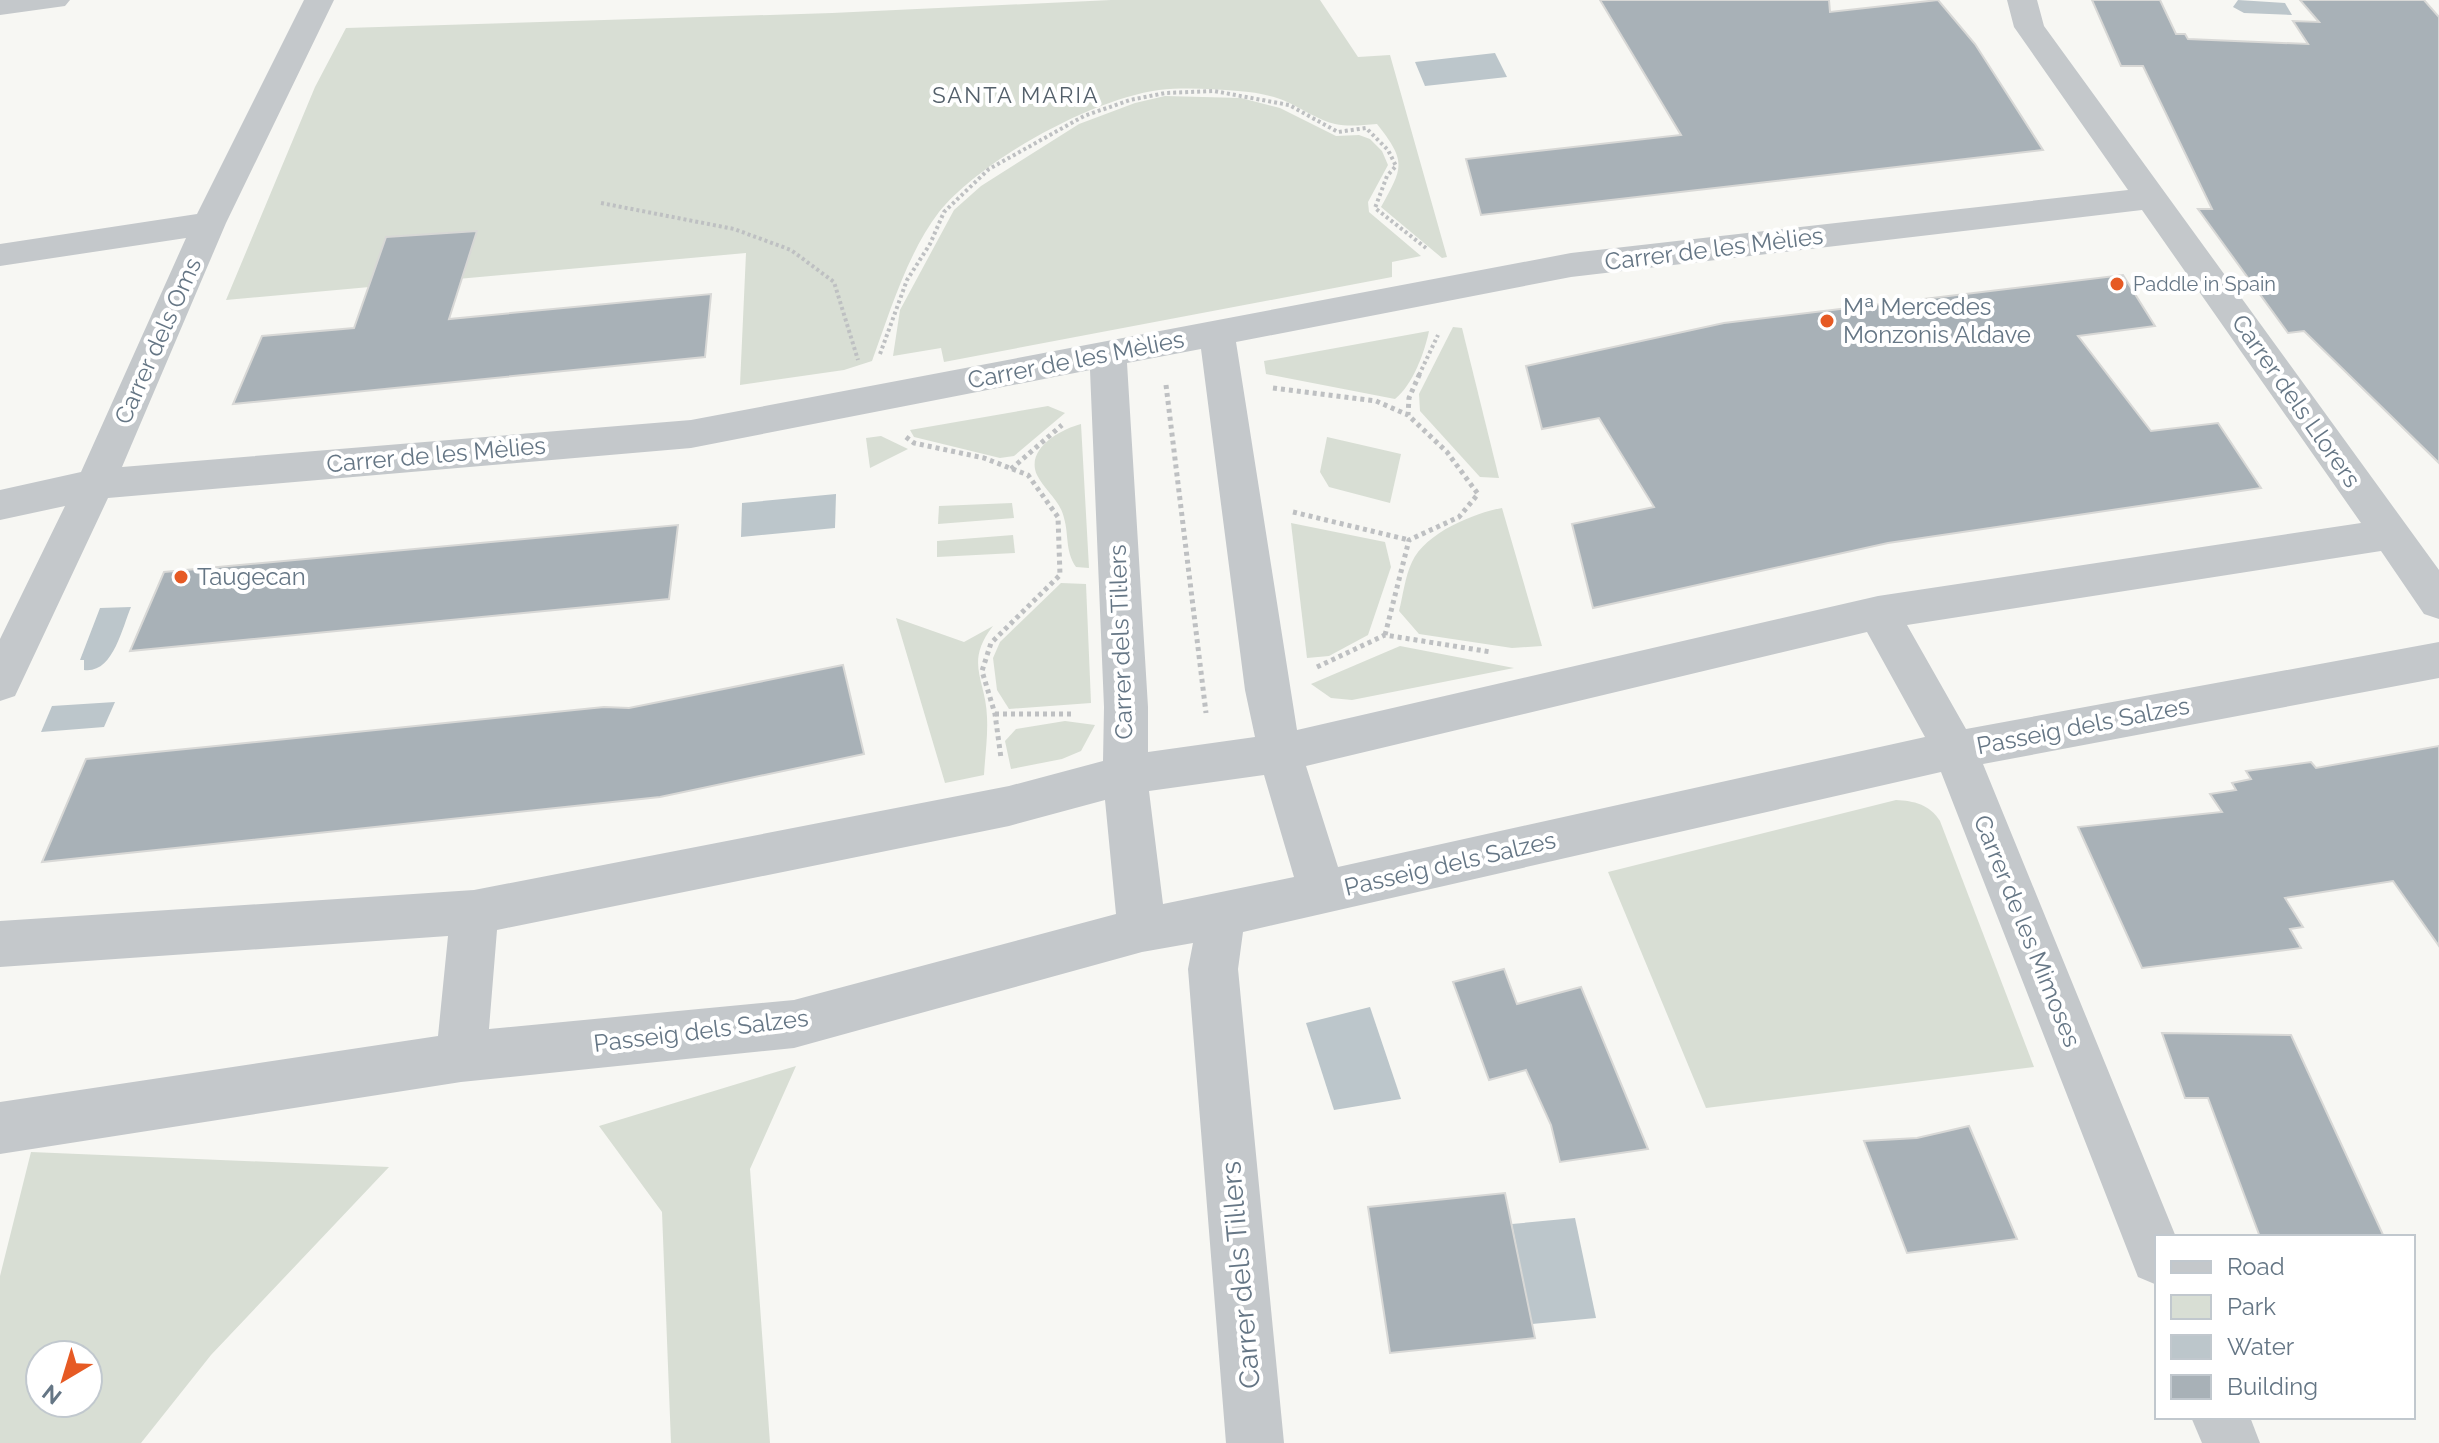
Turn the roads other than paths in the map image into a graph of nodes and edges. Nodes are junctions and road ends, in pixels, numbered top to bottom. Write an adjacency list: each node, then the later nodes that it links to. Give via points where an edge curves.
1 (55, 0): 4 (street)
2 (319, 0): 6 (street, Carrer dels Oms)
3 (2022, 0): 5 (street, Carrer dels Llorers, via 2029,27)
4 (0, 6)
5 (2151, 198): 8 (street, Carrer de les Mèlies, via 1571,265); 12 (street, Carrer dels Llorers)
6 (209, 223): 7 (street); 10 (street, Carrer dels Oms)
7 (0, 255)
8 (1217, 332): 9 (street, Carrer de les Mèlies); 18 (street)
9 (1108, 354): 10 (street, Carrer de les Mèlies, via 691,434); 19 (street, Carrer dels Til·lers)
10 (95, 484): 11 (street, Carrer de les Mèlies); 16 (street, Carrer dels Oms)
11 (0, 505)
12 (2391, 534): 13 (street, Carrer dels Llorers); 14 (street)
13 (2439, 602)
14 (1878, 613): 17 (street, Carrer de les Mimoses); 18 (street)
15 (2439, 660): 17 (street, Passeig dels Salzes)
16 (0, 683)
17 (1955, 750): 20 (street, Passeig dels Salzes); 27 (street, Carrer de les Mimoses)
18 (1280, 753): 19 (street); 20 (street)
19 (1125, 775): 21 (street, via 1009,806); 23 (street, Carrer dels Til·lers)
20 (1322, 893): 22 (street, Passeig dels Salzes)
21 (474, 912): 24 (street); 25 (street)
22 (1221, 915): 23 (street, Passeig dels Salzes); 29 (street, Carrer dels Til·lers, via 1213,969)
23 (1142, 930): 25 (street, Passeig dels Salzes, via 794,1024)
24 (0, 944)
25 (461, 1057): 26 (street, Passeig dels Salzes)
26 (0, 1128)
27 (2155, 1253)
28 (2221, 1419): 30 (street)
29 (1255, 1443)
30 (2231, 1443)

